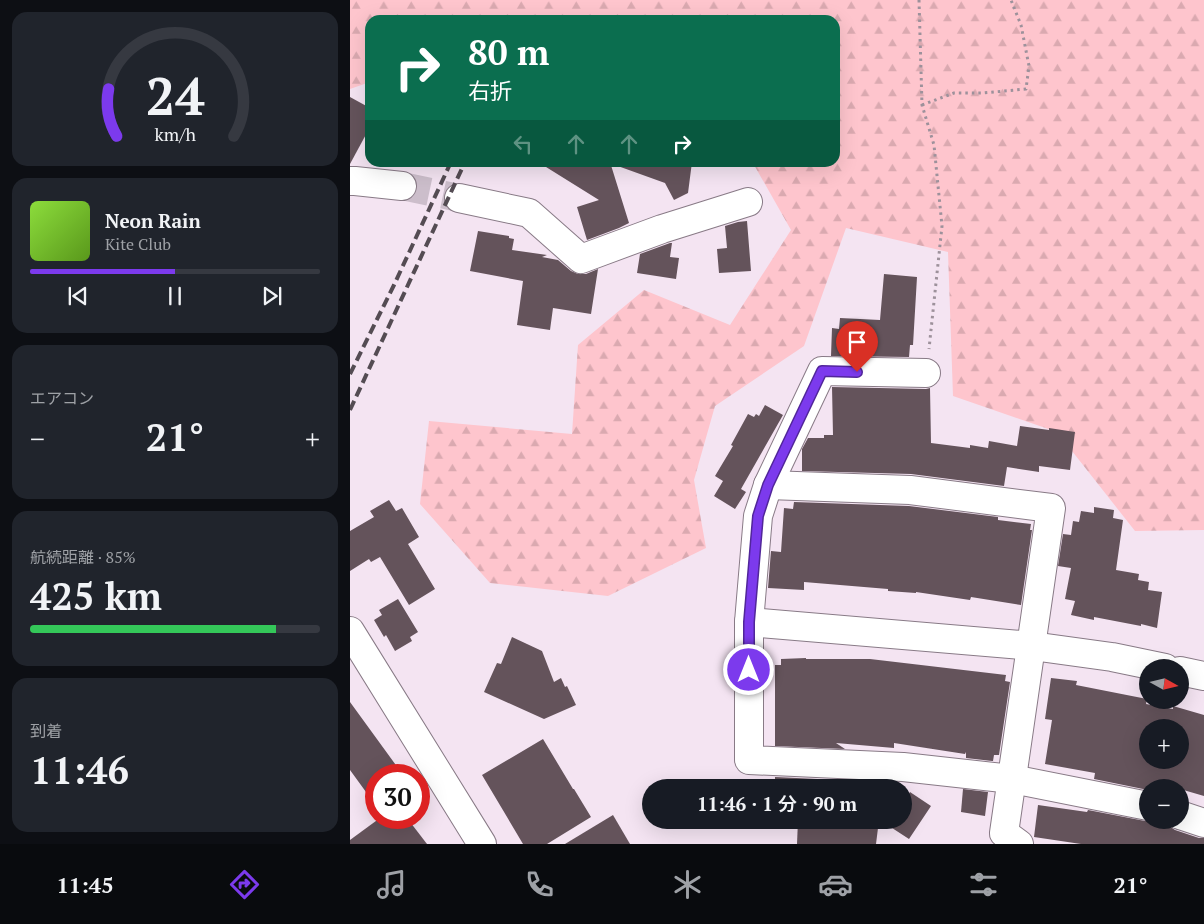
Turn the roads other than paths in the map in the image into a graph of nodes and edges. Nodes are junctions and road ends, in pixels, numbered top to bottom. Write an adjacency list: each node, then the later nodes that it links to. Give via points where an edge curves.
1 (350, 181): 2 (street)
2 (402, 186)
3 (459, 198): 4 (street, via 529,213 581,259)
4 (748, 202)
5 (926, 373): 6 (street, via 822,371)
6 (768, 485): 7 (street, via 758,516); 9 (street, via 910,490 1051,508)
7 (749, 622): 9 (street); 13 (street, via 748,760 903,767)
8 (350, 631): 17 (street)
9 (1032, 646): 10 (street); 13 (street)
10 (1139, 662)
11 (1189, 673): 12 (street)
12 (1204, 676)
13 (1012, 779): 14 (street); 18 (street, via 1004,833)
14 (1139, 804)
15 (1189, 818): 16 (street)
16 (1204, 822)
17 (482, 844)
18 (1019, 844)

